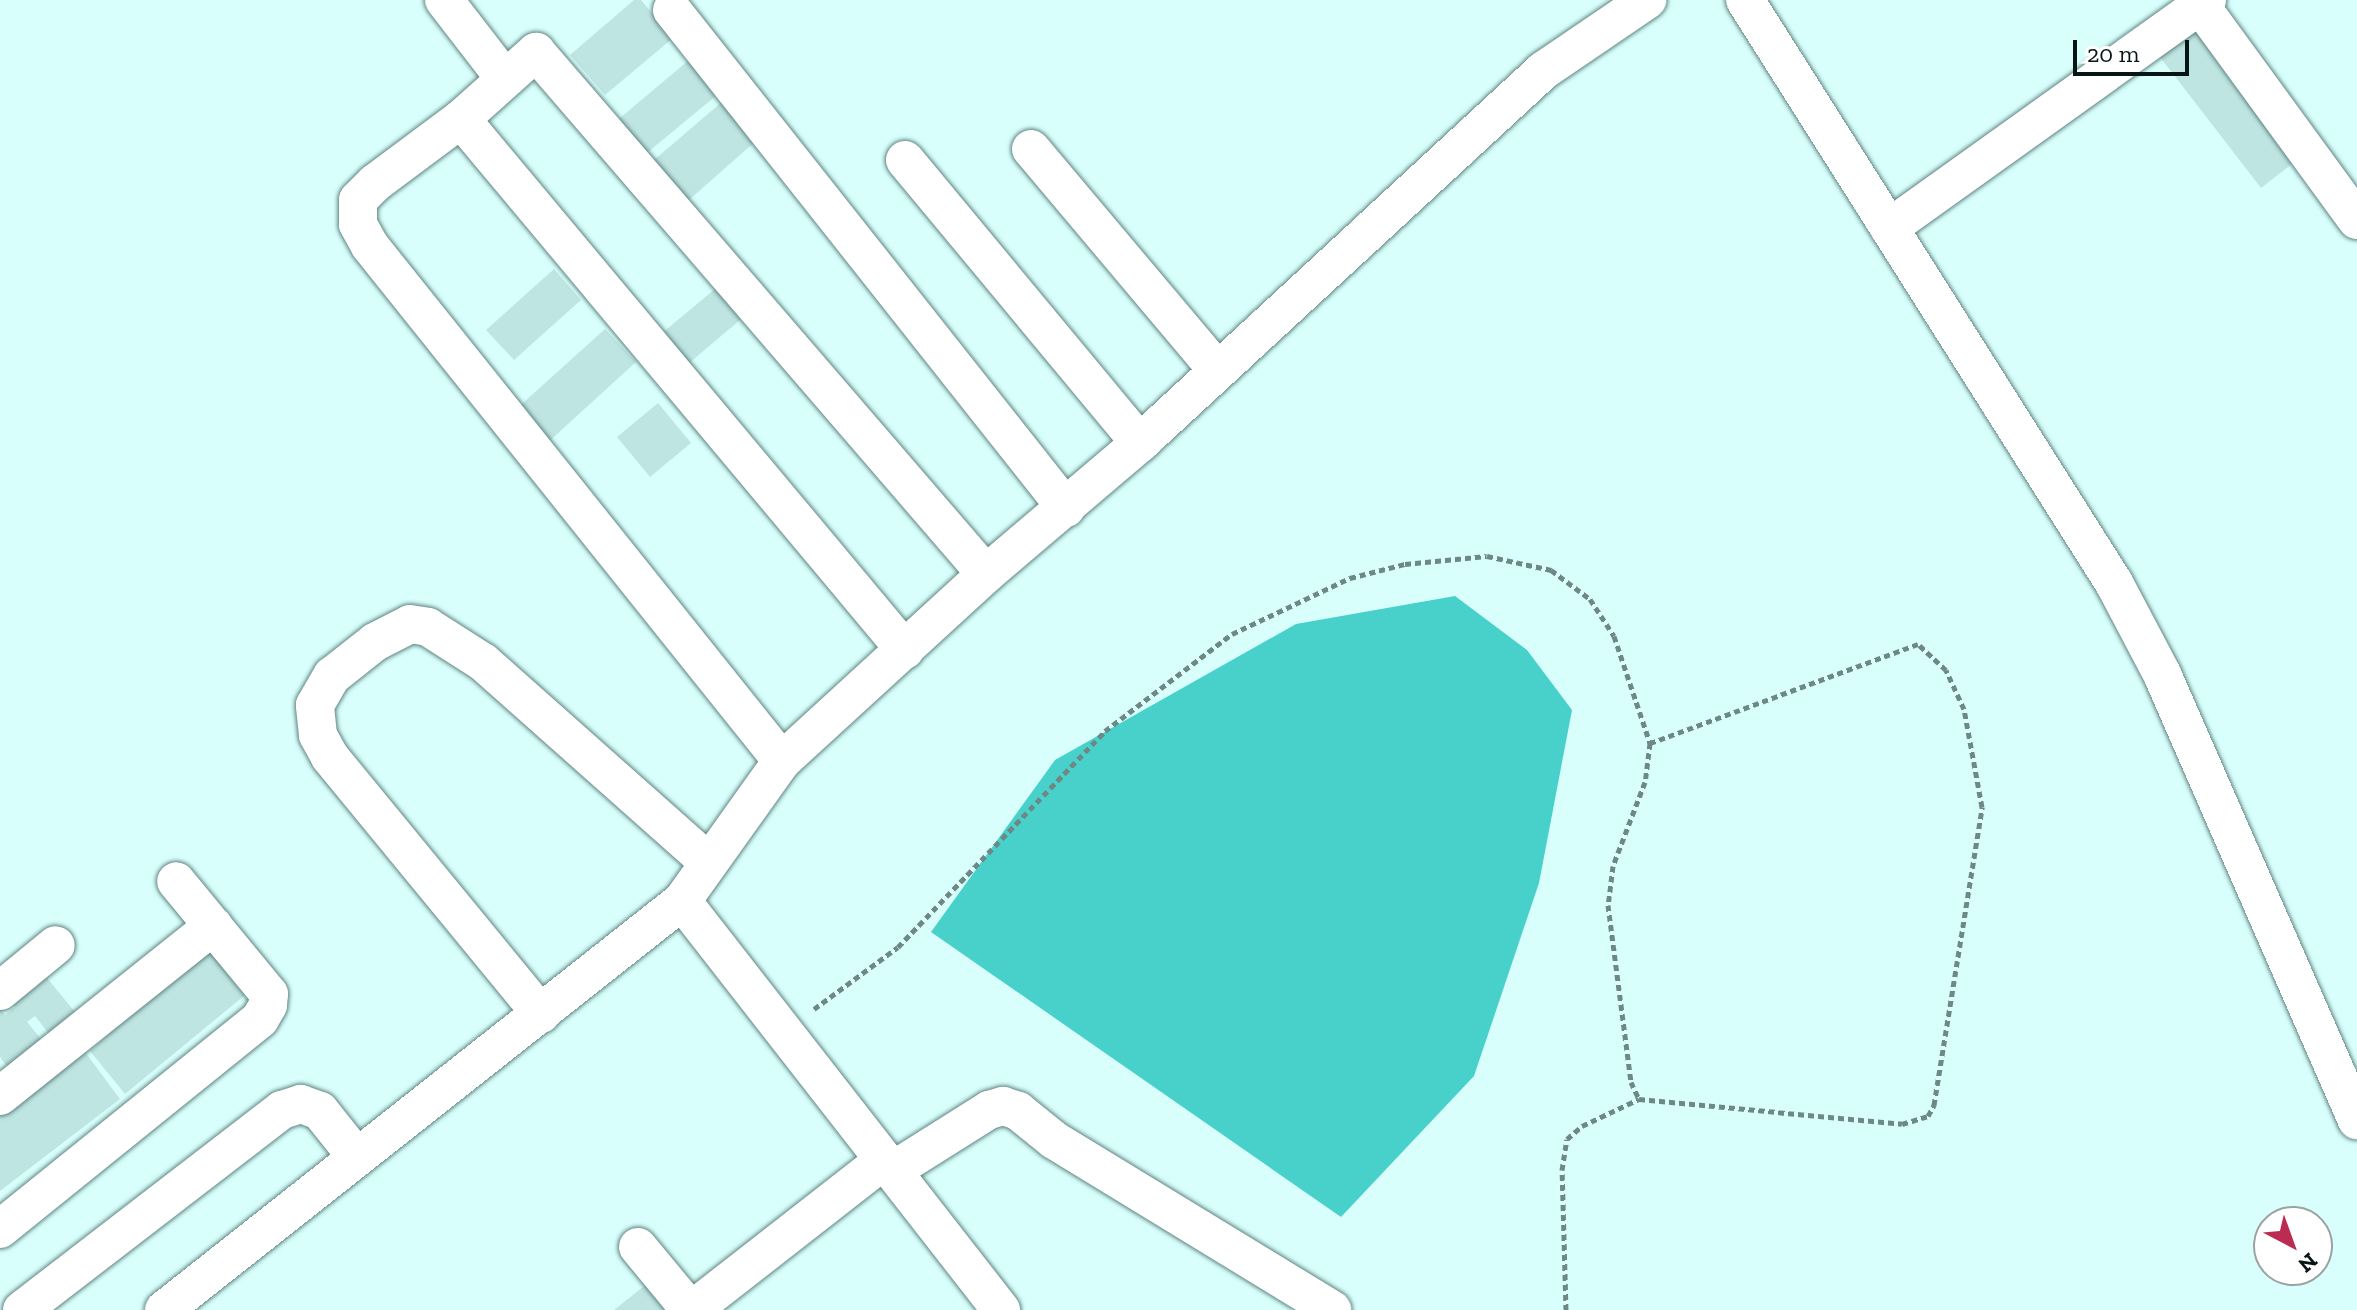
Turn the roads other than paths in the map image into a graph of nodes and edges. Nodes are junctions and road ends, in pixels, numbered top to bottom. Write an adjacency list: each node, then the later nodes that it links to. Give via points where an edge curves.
1 (444, 0): 6 (street)
2 (1647, 0): 12 (street, via 1544,70)
3 (1745, 0): 11 (street)
4 (2203, 2): 10 (street); 11 (street)
5 (672, 10): 14 (street)
6 (505, 79): 7 (street); 15 (street, via 536,52)
7 (461, 119): 16 (street); 17 (street, via 358,200 358,224 370,246)
8 (1031, 149): 12 (street)
9 (905, 160): 13 (street)
10 (2357, 220)
11 (1889, 228): 26 (street, via 2114,583 2155,661)
12 (1218, 371): 13 (street)
13 (1140, 443): 14 (street)
14 (1066, 508): 15 (street)
15 (986, 574): 16 (street)
16 (905, 650): 17 (street)
17 (782, 761): 18 (street)
18 (709, 863): 20 (street); 24 (street, via 483,662 428,627 410,624 375,642 332,676 315,705 318,735 330,757)
19 (176, 881): 21 (street)
20 (682, 901): 24 (street); 28 (street)
21 (213, 926): 25 (street); 29 (street, via 269,994 260,1019)
22 (56, 945): 23 (street)
23 (0, 991)
24 (541, 1014): 27 (street)
25 (0, 1096)
26 (2357, 1120)
27 (356, 1156): 31 (street, via 320,1111 301,1104 282,1110); 32 (street)
28 (888, 1166): 30 (street, via 701,1303 689,1305 681,1299); 33 (street); 34 (street, via 1003,1106)
29 (0, 1229)
30 (638, 1247)
31 (22, 1310)
32 (164, 1310)
33 (1001, 1310)
34 (1332, 1310)

